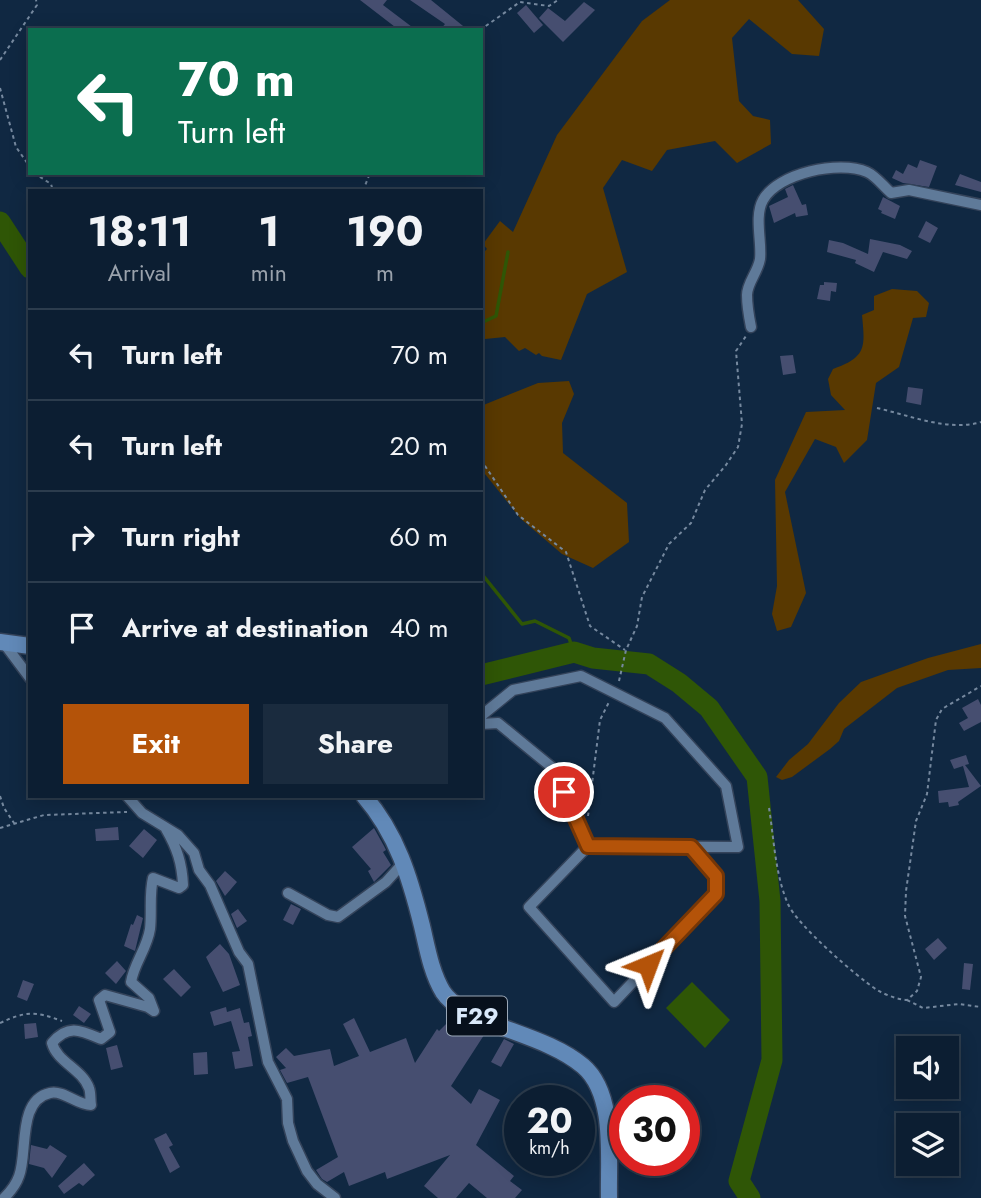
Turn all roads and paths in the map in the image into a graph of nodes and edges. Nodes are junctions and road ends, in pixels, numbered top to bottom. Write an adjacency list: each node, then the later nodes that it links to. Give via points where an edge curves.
1 (36, 0): 4 (path)
2 (558, 0): 3 (path, via 549,6 520,2)
3 (483, 28)
4 (0, 60)
5 (0, 88): 6 (path, via 16,147)
6 (28, 164)
7 (37, 175): 8 (path)
8 (52, 189)
9 (981, 205): 10 (street, via 909,190 891,193 872,175 856,169 822,169 790,179 772,190 761,205 760,262 747,292)
10 (751, 327): 16 (path, via 736,351 742,424 738,447 705,489 691,523 669,544 642,597 637,626)
11 (877, 408): 12 (path, via 943,424)
12 (981, 422)
13 (483, 463): 16 (path, via 518,515 566,552 590,626)
14 (2, 642): 15 (main road); 17 (street)
15 (28, 646)
16 (626, 650): 19 (path)
17 (28, 675)
18 (981, 686): 33 (path, via 942,709 936,720 927,794 916,821 906,891 905,916 921,976 917,991)
19 (613, 692): 20 (street, via 580,676 513,690); 30 (path, via 600,720); 30 (street, via 665,718 726,786 738,847)
20 (483, 714)
21 (483, 724): 30 (street, via 498,723 554,769)
22 (0, 796): 27 (path)
23 (129, 798): 26 (street)
24 (365, 798): 31 (main road, F29)
25 (769, 808): 33 (path, via 780,881 789,907 846,965 878,990)
26 (142, 813): 27 (path, via 44,816); 29 (street)
27 (14, 824): 28 (path)
28 (0, 828)
29 (166, 829): 36 (street, via 178,849 183,885 173,887 153,878 150,927 131,982 149,998 154,1011 106,995 99,1000 110,1032 101,1038); 38 (street, via 194,853 248,964 268,1062 287,1099 293,1141 307,1171)
30 (586, 842): 30 (street, via 691,847 716,876 716,894 614,1002 528,908)
31 (404, 861): 32 (street, via 386,882 338,917); 39 (main road, F29, via 432,964 446,996 486,1021 559,1051 592,1076 608,1127)
32 (288, 893)
33 (907, 1000): 34 (path, via 923,1007)
34 (981, 1007)
35 (0, 1023): 36 (path, via 24,1012 44,1014)
36 (78, 1030): 37 (street, via 60,1033 52,1042 54,1051 89,1088 91,1105 52,1093 32,1107 25,1122 20,1174)
37 (4, 1198)
38 (335, 1198)
39 (609, 1198)

